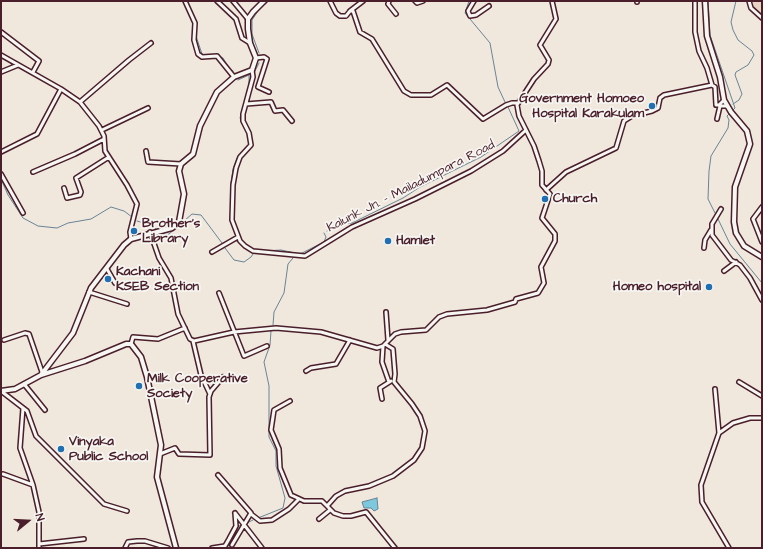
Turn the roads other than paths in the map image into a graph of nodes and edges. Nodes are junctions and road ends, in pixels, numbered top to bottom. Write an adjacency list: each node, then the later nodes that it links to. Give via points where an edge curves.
1 (185, 1): 29 (street, via 195,23 194,40 198,54 202,57 217,56)
2 (217, 1): 22 (street, via 236,19 242,38)
3 (233, 1): 19 (street)
4 (264, 1): 19 (main road)
5 (330, 1): 16 (street, via 340,16 346,16)
6 (363, 1): 16 (street)
7 (388, 1): 17 (street)
8 (415, 1): 9 (street)
9 (422, 1)
10 (474, 1): 15 (street, via 468,11 470,16)
11 (552, 1): 35 (street, via 556,19 540,46 549,60 548,64)
12 (696, 1): 30 (street, via 695,32)
13 (705, 1): 33 (main road, via 707,36 720,77)
14 (749, 1): 18 (street, via 751,8)
15 (489, 6)
16 (350, 11): 35 (street, via 354,14 360,32 373,41 404,91 411,95 431,95 446,85 483,119 510,103)
17 (396, 14)
18 (762, 18)
19 (248, 19): 22 (main road)
20 (1, 32): 28 (street, via 39,61)
21 (151, 43): 34 (street)
22 (250, 44): 24 (main road)
23 (1, 55): 25 (street)
24 (256, 58): 26 (main road); 32 (street, via 267,59 258,87)
25 (18, 65): 27 (street); 28 (street)
26 (252, 70): 29 (main road); 36 (street, via 253,77)
27 (1, 72)
28 (32, 72): 31 (street)
29 (234, 77): 47 (main road, via 217,92 200,126 193,154)
30 (712, 85): 33 (street, via 716,91 716,105); 51 (street, via 664,95 660,98 658,108 624,121 616,148 566,172)
31 (61, 89): 34 (street); 45 (street, via 37,134)
32 (269, 92)
33 (724, 100): 37 (main road)
34 (80, 102): 41 (street)
35 (518, 103): 42 (street, via 519,116)
36 (246, 104): 40 (street, via 271,102 276,111 284,110); 57 (street, via 243,121 252,145 240,157 233,185 232,220)
37 (727, 106): 39 (street, via 720,106); 62 (main road, via 747,131 750,144 735,186 736,233 744,246)
38 (148, 108): 41 (street)
39 (717, 119)
40 (292, 121)
41 (102, 130): 43 (street)
42 (526, 130): 51 (street, via 542,171 542,185); 57 (street, Kalunk Jn. - Mailadumpara Road, via 503,151 471,170 352,227 305,256 253,251)
43 (104, 139): 46 (street); 48 (street)
44 (146, 151): 47 (street, via 148,162)
45 (1, 152)
46 (108, 157): 50 (street, via 76,178 80,195 67,198); 58 (street, via 137,204 130,232)
47 (181, 164): 56 (main road, via 179,171 184,194 179,222 172,228)
48 (32, 172)
49 (1, 174): 54 (street)
50 (64, 188)
51 (546, 190): 76 (street, via 550,198 542,218 556,234 541,267 544,283 539,293 487,310 447,314 438,317 426,330 401,332)
52 (762, 208): 59 (street, via 754,219)
53 (721, 209): 55 (street, via 713,222)
54 (23, 214)
55 (712, 230): 60 (street, via 705,240); 63 (street, via 717,242 731,260)
56 (150, 232): 58 (main road); 72 (street, via 171,278 177,312)
57 (238, 237): 61 (street)
58 (131, 239): 64 (main road)
59 (762, 242)
60 (704, 248)
61 (212, 252)
62 (761, 255)
63 (736, 262): 65 (street); 69 (street, via 750,278)
64 (107, 269): 66 (street); 67 (main road)
65 (724, 271)
66 (115, 283)
67 (89, 292): 70 (street); 82 (main road, via 73,333)
68 (219, 293): 73 (street)
69 (762, 300)
70 (127, 304)
71 (386, 312): 76 (street)
72 (186, 328): 77 (street); 78 (street, via 158,339 133,338)
73 (235, 332): 75 (street, via 276,328 321,332); 77 (street); 80 (street, via 244,356)
74 (4, 340): 82 (street, via 29,334)
75 (350, 340): 79 (street, via 377,348); 81 (street, via 336,364)
76 (388, 340): 79 (street)
77 (193, 341): 90 (street, via 201,375)
78 (131, 344): 82 (main road, via 115,347 85,361); 98 (main road, via 144,366)
79 (384, 345): 84 (street, via 382,362); 85 (street, via 392,349)
80 (267, 346)
81 (306, 371)
82 (42, 373): 87 (main road)
83 (223, 377): 90 (street)
84 (389, 382): 85 (street); 92 (street, via 380,388)
85 (394, 382): 103 (street, via 420,416 425,431 422,448 414,460 398,473 369,486 345,491)
86 (739, 382): 91 (street)
87 (24, 384): 89 (main road, via 15,389); 95 (street)
88 (715, 389): 97 (street)
89 (1, 391): 94 (street)
90 (210, 394): 98 (street, via 210,455 179,454 175,448)
91 (762, 396)
92 (382, 399)
93 (290, 401): 102 (street, via 274,410 271,430 279,449 280,468 291,495)
94 (23, 408): 101 (street, via 20,448); 105 (street, via 28,413 36,436 68,469 104,504)
95 (45, 410)
96 (762, 418): 97 (street, via 750,418 733,423)
97 (719, 433): 119 (street, via 701,485 702,502)
98 (160, 454): 115 (main road, via 158,477)
99 (2, 474): 101 (street)
100 (218, 475): 106 (street)
101 (33, 485): 110 (street, via 39,512)
102 (298, 500): 103 (street, via 320,501); 106 (street, via 272,520 260,521)
103 (327, 506): 104 (street)
104 (330, 510): 107 (street); 118 (street, via 343,516 366,512)
105 (127, 511)
106 (251, 514): 108 (street)
107 (319, 519)
108 (244, 525): 111 (street); 116 (street, via 235,513 236,526 225,546); 117 (street)
109 (84, 539): 110 (street)
110 (39, 544): 112 (street)
111 (232, 545)
112 (39, 548)
113 (125, 548): 114 (street, via 128,542 145,541)
114 (168, 548)
115 (176, 548)
116 (212, 548)
117 (262, 548)
118 (395, 548)
119 (729, 548)

